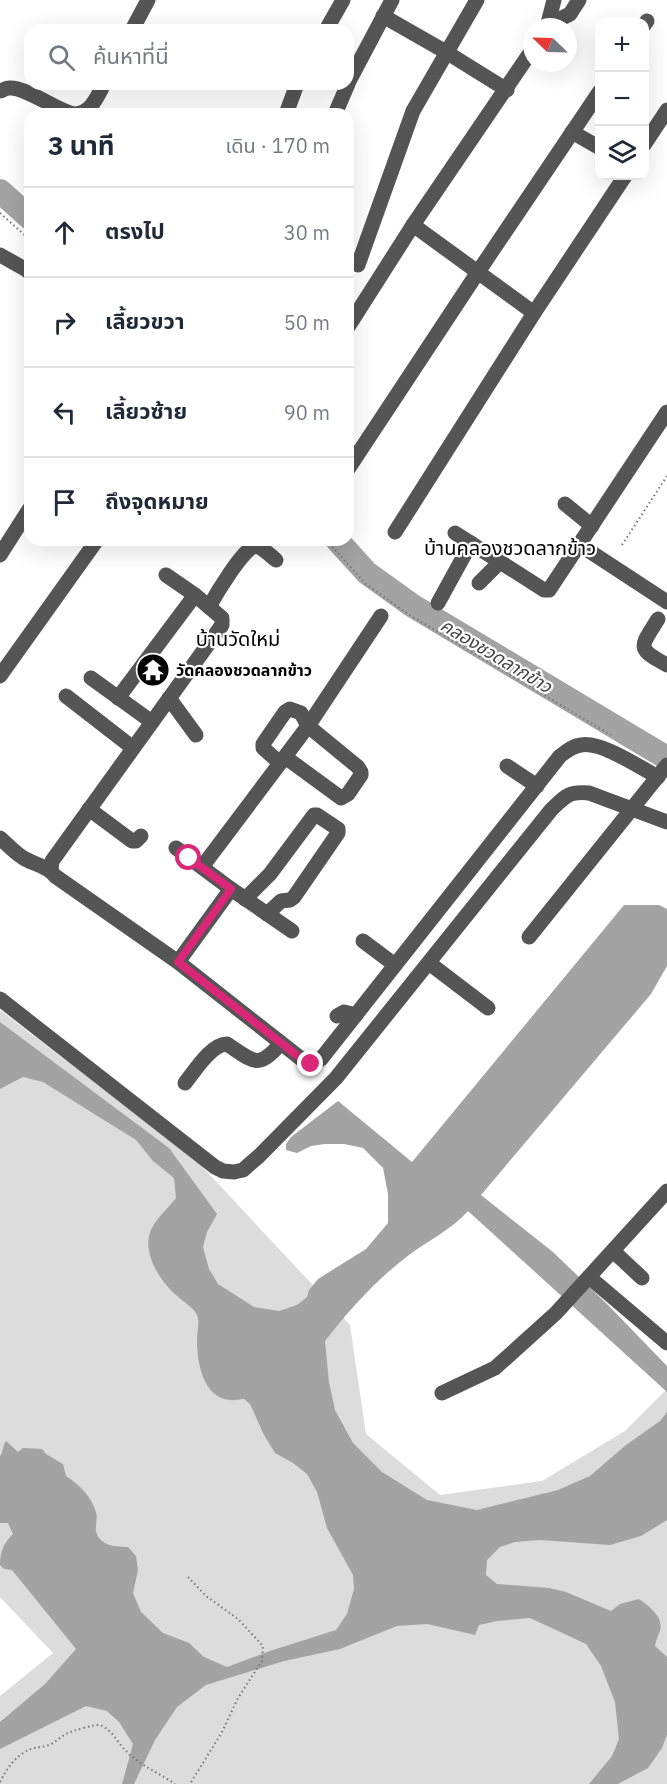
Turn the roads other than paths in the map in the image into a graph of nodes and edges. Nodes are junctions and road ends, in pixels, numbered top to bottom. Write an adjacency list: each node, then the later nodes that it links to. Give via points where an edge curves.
1 (343, 0): 11 (street)
2 (392, 0): 7 (street)
3 (477, 0): 12 (street)
4 (554, 0): 8 (street)
5 (579, 0): 9 (street)
6 (144, 2): 10 (street)
7 (383, 16): 12 (street); 14 (street)
8 (550, 18)
9 (563, 18)
10 (135, 24)
11 (329, 24)
12 (446, 52): 18 (street); 32 (street, via 413,111)
13 (523, 64): 18 (street)
14 (354, 72)
15 (101, 90): 22 (street)
16 (295, 90): 23 (street)
17 (346, 90): 24 (street)
18 (507, 90): 30 (street)
19 (0, 91): 21 (street, via 20,89)
20 (595, 98): 26 (street)
21 (56, 108)
22 (88, 108)
23 (288, 108)
24 (338, 108)
25 (667, 110): 27 (street)
26 (572, 132): 28 (street); 34 (street)
27 (649, 139)
28 (595, 145)
29 (622, 180): 35 (street)
30 (413, 225): 34 (street); 36 (street)
31 (0, 255): 33 (street)
32 (358, 265)
33 (24, 268)
34 (478, 272): 35 (street); 38 (street)
35 (534, 313): 42 (street)
36 (354, 318)
37 (667, 412): 41 (street)
38 (354, 460)
39 (565, 504): 41 (street)
40 (24, 517): 47 (street)
41 (592, 526): 45 (street)
42 (395, 532)
43 (455, 532): 44 (street)
44 (471, 543): 49 (street); 54 (street)
45 (580, 545): 49 (street, via 549,590); 53 (street)
46 (94, 546): 59 (street)
47 (0, 555)
48 (276, 560): 55 (street, via 257,546 252,547)
49 (500, 562): 51 (street)
50 (166, 574): 52 (street)
51 (479, 583)
52 (195, 595): 55 (street); 62 (street)
53 (667, 602)
54 (438, 603)
55 (208, 607): 63 (street, via 222,618 222,625)
56 (381, 616): 65 (street)
57 (658, 619): 58 (street, via 644,648 646,654)
58 (667, 665)
59 (0, 676)
60 (91, 678): 62 (street)
61 (66, 696): 67 (street)
62 (118, 698): 64 (street)
63 (169, 698): 64 (street); 66 (street)
64 (152, 722): 67 (street)
65 (308, 726): 68 (street); 68 (street, via 301,713 290,709 285,712 263,744 263,748); 68 (street, via 361,772 348,794 341,798)
66 (196, 735)
67 (133, 748): 72 (street)
68 (282, 760): 78 (street)
69 (507, 766): 71 (street)
70 (664, 769): 71 (street, via 599,746 582,744 560,756); 73 (street)
71 (537, 786): 88 (street)
72 (89, 809): 75 (street, via 132,841); 79 (street, via 52,861)
73 (633, 810): 74 (street); 84 (street); 87 (street, via 589,793 566,795)
74 (667, 822)
75 (141, 836)
76 (0, 838): 79 (street, via 20,856)
77 (176, 848): 78 (street)
78 (202, 867): 80 (street)
79 (51, 870): 86 (street)
80 (231, 889): 81 (street); 86 (street)
81 (245, 899): 82 (street); 82 (street, via 270,874 312,817 317,815 334,825 338,833 294,897 281,901)
82 (267, 914): 83 (street)
83 (292, 931)
84 (529, 937)
85 (363, 941): 88 (street)
86 (178, 962): 93 (street)
87 (429, 963): 89 (street, via 336,1078 259,1156 243,1170 234,1172 215,1167); 90 (street)
88 (395, 964): 91 (street)
89 (0, 999)
90 (488, 1008)
91 (356, 1015): 92 (street, via 344,1012); 93 (street, via 315,1064 304,1061)
92 (337, 1016)
93 (281, 1043): 94 (street, via 261,1062 227,1044 215,1047)
94 (185, 1083)
95 (667, 1191): 96 (street)
96 (613, 1251): 97 (street); 98 (street)
97 (642, 1278)
98 (588, 1279): 99 (street); 100 (street, via 495,1368)
99 (665, 1338)
100 (442, 1393)

